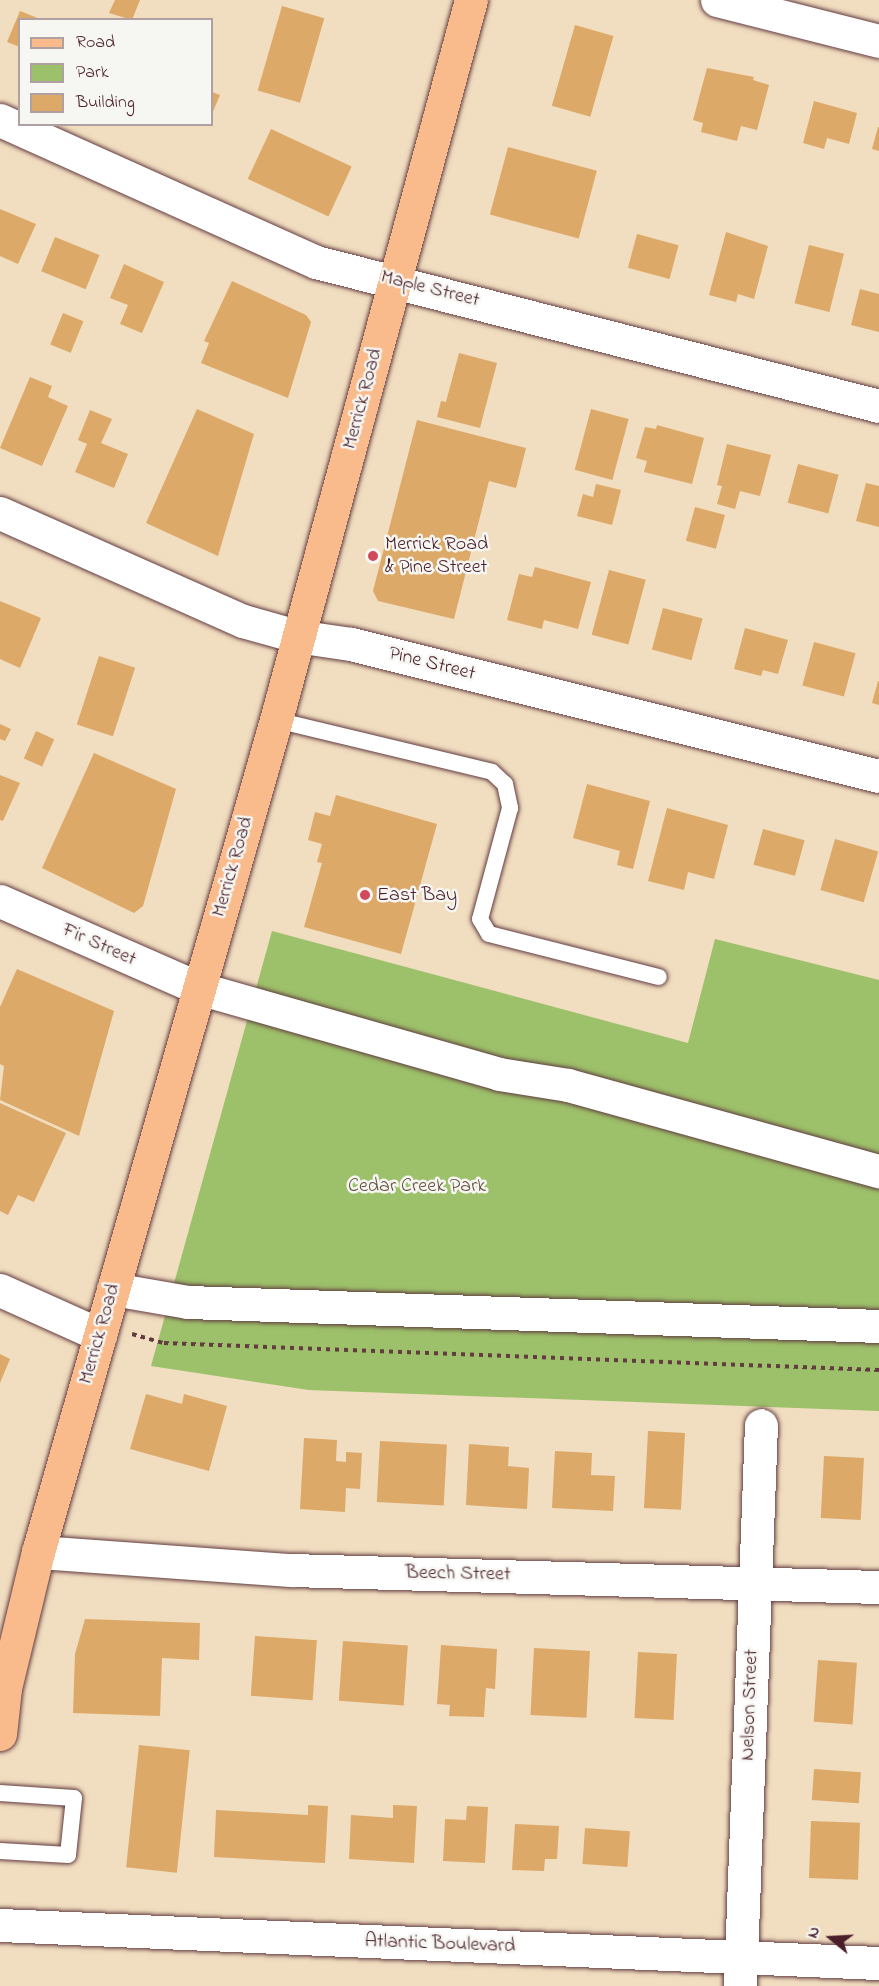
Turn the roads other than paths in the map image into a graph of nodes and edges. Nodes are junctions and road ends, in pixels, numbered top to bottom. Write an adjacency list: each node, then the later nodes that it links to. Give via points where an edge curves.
1 (471, 0): 5 (main road, Merrick Road)
2 (717, 0): 3 (street)
3 (879, 41)
4 (0, 120): 5 (street, Maple Street, via 316,262)
5 (396, 280): 6 (street, Maple Street); 8 (main road, Merrick Road)
6 (879, 406)
7 (0, 513): 8 (street, Pine Street, via 234,618)
8 (296, 636): 9 (main road, Merrick Road); 10 (street, Pine Street, via 351,644)
9 (276, 720): 12 (lane, via 492,772 505,784 510,808 480,919 489,934); 13 (main road, Merrick Road)
10 (879, 776)
11 (0, 901): 13 (street, Fir Street)
12 (659, 976)
13 (198, 988): 14 (street, Fir Street, via 476,1068 568,1085); 15 (main road, Merrick Road)
14 (879, 1172)
15 (113, 1289): 17 (street, via 188,1302); 18 (main road, Merrick Road)
16 (0, 1290): 18 (street)
17 (879, 1326)
18 (102, 1330): 20 (main road, Merrick Road)
19 (761, 1425): 21 (street, Nelson Street)
20 (38, 1552): 21 (street, Beech Street, via 291,1570); 23 (main road, Merrick Road)
21 (753, 1582): 22 (street, Beech Street); 29 (street, Nelson Street)
22 (879, 1587)
23 (3, 1687): 24 (main road, Merrick Road)
24 (0, 1734)
25 (0, 1793): 26 (lane, via 74,1798 68,1855)
26 (0, 1851)
27 (0, 1925): 29 (street, Atlantic Boulevard)
28 (879, 1963): 29 (street, Atlantic Boulevard)
29 (741, 1971)

